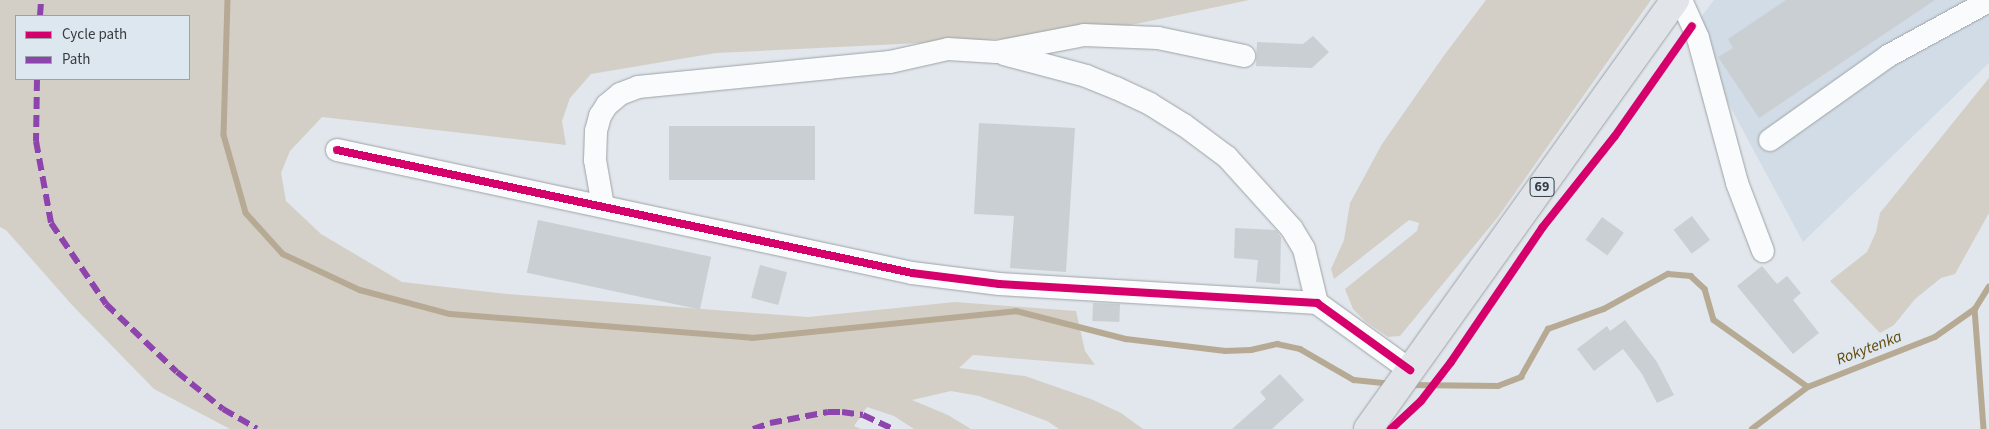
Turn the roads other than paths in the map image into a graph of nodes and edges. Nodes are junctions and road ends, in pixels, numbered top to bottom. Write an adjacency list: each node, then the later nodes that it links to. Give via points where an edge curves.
1 (1675, 0): 11 (main road, 69)
2 (1680, 0): 9 (street, via 1698,38 1737,183)
3 (1989, 2): 6 (street, via 1888,56)
4 (996, 52): 5 (street, via 1105,34 1158,38); 8 (street, via 948,49 890,62 638,87 620,94 600,116 596,132 596,160); 10 (street, via 1086,76 1116,88 1158,109 1227,157 1296,236 1304,249)
5 (1244, 56)
6 (1770, 140)
7 (337, 150): 8 (street)
8 (603, 206): 10 (street, via 912,273 999,284)
9 (1763, 251)
10 (1317, 303): 11 (street)
11 (1409, 372): 12 (main road, 69)
12 (1368, 429)

